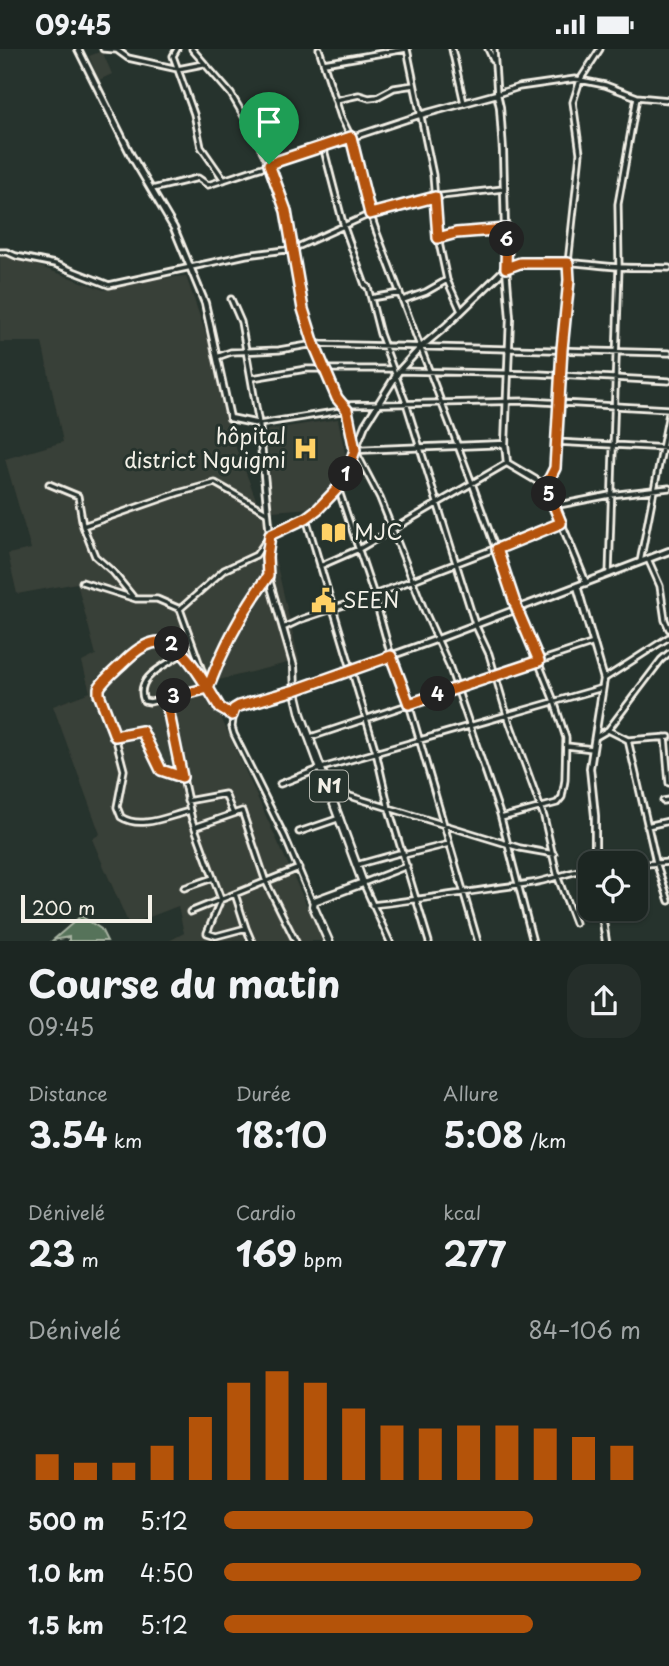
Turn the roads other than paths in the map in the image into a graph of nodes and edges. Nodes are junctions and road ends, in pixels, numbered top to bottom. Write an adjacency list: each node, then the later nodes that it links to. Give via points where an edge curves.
1 (78, 49): 31 (street)
2 (103, 49): 12 (street)
3 (177, 49): 17 (street, via 173,56)
4 (192, 49): 15 (street)
5 (319, 49): 14 (street)
6 (375, 49): 13 (street)
7 (407, 49): 13 (street); 19 (street)
8 (452, 49): 24 (street)
9 (488, 49): 16 (street)
10 (494, 49): 16 (street)
11 (600, 49): 18 (street)
12 (118, 50): 17 (street, via 128,58)
13 (372, 54): 14 (street)
14 (324, 63): 22 (street)
15 (203, 64): 17 (street); 28 (street, via 231,94)
16 (495, 65): 20 (street)
17 (178, 69): 29 (street, via 201,147)
18 (580, 80): 20 (street); 21 (street); 39 (street, via 573,102 580,153)
19 (414, 85): 22 (street, via 369,99 359,95); 25 (street)
20 (497, 94): 24 (street); 30 (street)
21 (638, 97): 23 (street); 41 (street, via 618,204)
22 (336, 100): 26 (street)
23 (669, 100)
24 (464, 103): 25 (street)
25 (420, 114): 26 (street); 32 (street)
26 (351, 137): 27 (street); 33 (street)
27 (323, 146): 28 (street); 34 (street)
28 (269, 164): 29 (street); 37 (street, via 286,211)
29 (224, 180): 31 (street, via 208,185 198,178)
30 (506, 188): 32 (street); 35 (street)
31 (152, 189): 40 (street)
32 (435, 197): 33 (street); 36 (street)
33 (370, 214): 34 (street); 45 (street)
34 (344, 227): 37 (street); 46 (street)
35 (507, 229): 36 (street); 42 (street)
36 (438, 238): 44 (street)
37 (293, 249): 40 (street); 50 (street)
38 (0, 253): 40 (street, via 55,264 109,285)
39 (568, 263): 41 (street); 42 (street, via 520,263); 54 (street)
40 (190, 267): 58 (street, via 205,303)
41 (619, 267): 43 (street); 55 (street)
42 (506, 268): 49 (street); 53 (street)
43 (669, 268)
44 (447, 280): 48 (street); 49 (street)
45 (400, 293): 46 (street); 48 (street)
46 (371, 298): 51 (street)
47 (231, 299): 56 (street)
48 (403, 300): 52 (street)
49 (461, 311): 52 (street)
50 (314, 344): 51 (street); 56 (street); 59 (street)
51 (386, 347): 52 (street); 60 (street)
52 (421, 347): 53 (street); 60 (street); 61 (street)
53 (510, 349): 54 (street); 62 (street)
54 (562, 349): 55 (street); 63 (street)
55 (617, 351): 57 (street); 66 (street)
56 (246, 352): 58 (street); 64 (street)
57 (669, 353)
58 (217, 358): 77 (street, via 230,418)
59 (325, 368): 60 (street); 64 (street); 72 (street)
60 (396, 370): 61 (street); 65 (street)
61 (429, 372): 62 (street); 68 (street)
62 (509, 374): 63 (street); 69 (street)
63 (560, 375): 66 (street); 71 (street)
64 (252, 378): 77 (street)
65 (396, 379): 70 (street); 73 (street)
66 (615, 379): 67 (street); 74 (street)
67 (669, 381)
68 (441, 402): 69 (street); 70 (street); 81 (street)
69 (507, 402): 71 (street); 79 (street)
70 (406, 403): 73 (street); 83 (street)
71 (558, 403): 74 (street); 78 (street)
72 (343, 405): 73 (street); 75 (street)
73 (379, 406): 85 (street)
74 (613, 406): 76 (street); 80 (street)
75 (347, 410): 77 (street); 85 (street)
76 (669, 411): 82 (street)
77 (259, 424): 96 (street, N1)
78 (556, 442): 80 (street); 89 (street, via 555,468)
79 (505, 444): 81 (street); 86 (street)
80 (612, 444): 82 (street); 93 (street)
81 (458, 446): 83 (street); 87 (street)
82 (662, 447): 84 (street); 92 (street)
83 (420, 448): 85 (street); 94 (street)
84 (669, 448)
85 (355, 450): 90 (street); 100 (street)
86 (507, 463): 87 (street); 89 (street)
87 (472, 483): 94 (street); 103 (street)
88 (49, 484): 99 (street, via 78,496)
89 (546, 486): 95 (street)
90 (338, 488): 97 (street); 102 (street)
91 (669, 488): 92 (street)
92 (654, 490): 93 (street); 106 (street)
93 (610, 495): 95 (street); 109 (street)
94 (437, 502): 100 (street); 107 (street)
95 (554, 506): 98 (street)
96 (268, 513): 99 (street, via 215,483); 101 (street, N1)
97 (306, 518): 101 (street); 108 (street)
98 (561, 523): 103 (street); 113 (street)
99 (83, 526): 116 (street, via 95,556)
100 (392, 530): 102 (street); 111 (street)
101 (270, 535): 110 (street, N1); 117 (street, via 256,555 224,571)
102 (359, 549): 108 (street); 115 (street)
103 (497, 549): 107 (street); 119 (street)
104 (669, 551): 105 (street)
105 (649, 559): 106 (street); 122 (street)
106 (640, 562): 109 (street)
107 (456, 564): 111 (street); 120 (street)
108 (320, 566): 118 (street)
109 (609, 574): 113 (street)
110 (268, 576): 121 (street, N1); 133 (street, via 220,656)
111 (411, 579): 115 (street); 124 (street)
112 (82, 582): 116 (street)
113 (586, 583): 114 (street)
114 (577, 586): 119 (street); 125 (street)
115 (374, 595): 118 (street); 128 (street)
116 (136, 599): 117 (street, via 157,599)
117 (180, 609): 133 (street)
118 (335, 609): 121 (street); 130 (street)
119 (517, 609): 120 (street); 129 (street)
120 (475, 624): 124 (street); 131 (street)
121 (283, 628): 136 (street, N1)
122 (669, 629)
123 (669, 637): 132 (street)
124 (438, 639): 128 (street); 134 (street)
125 (594, 643): 129 (street); 132 (street)
126 (669, 653): 144 (street)
127 (183, 654): 133 (street); 137 (street, via 142,684 144,701); 145 (street, via 169,642 153,641 137,649 103,681 99,694)
128 (391, 656): 130 (street); 139 (street)
129 (539, 661): 131 (street); 138 (street)
130 (352, 670): 136 (street); 142 (street)
131 (495, 676): 134 (street); 141 (street)
132 (604, 679): 135 (street)
133 (208, 688): 137 (street); 140 (street, via 220,708)
134 (457, 688): 139 (street); 143 (street)
135 (602, 688): 138 (street); 146 (street)
136 (295, 690): 140 (street, via 239,706); 148 (highway, N1)
137 (166, 699): 155 (street)
138 (554, 701): 141 (street); 151 (street)
139 (409, 704): 142 (street); 150 (street)
140 (232, 715): 181 (street, via 234,734)
141 (507, 715): 143 (street); 160 (street)
142 (366, 718): 148 (street); 153 (street)
143 (470, 727): 150 (street); 165 (street)
144 (608, 730): 146 (street); 149 (street)
145 (115, 736): 155 (street, via 142,731 161,770); 162 (street, via 124,770 117,807 121,817 148,822)
146 (596, 737): 152 (street)
147 (667, 737): 149 (street); 156 (street)
148 (309, 738): 154 (highway, N1)
149 (628, 740): 168 (street)
150 (418, 741): 153 (street); 167 (street)
151 (567, 746): 152 (street); 160 (street, via 562,797)
152 (593, 749): 173 (street)
153 (376, 752): 154 (street); 161 (street)
154 (322, 768): 157 (street); 158 (highway, N1)
155 (182, 777): 159 (street)
156 (669, 782)
157 (280, 784)
158 (332, 793): 161 (street); 164 (highway, N1)
159 (187, 801): 162 (street); 163 (street, via 225,794)
160 (540, 808): 165 (street); 175 (street)
161 (390, 809): 167 (street); 174 (street)
162 (190, 811): 169 (street)
163 (233, 814): 169 (street); 185 (street, via 242,811)
164 (341, 817): 170 (street); 179 (highway, N1)
165 (501, 818): 171 (street)
166 (669, 821): 168 (street)
167 (444, 824): 171 (street); 172 (street)
168 (647, 826): 176 (street)
169 (194, 828): 183 (street)
170 (299, 832)
171 (508, 843): 175 (street); 187 (street)
172 (449, 844): 174 (street); 189 (street)
173 (595, 851)
174 (404, 853): 179 (street); 180 (street)
175 (554, 854): 184 (street)
176 (656, 862): 177 (street); 178 (street); 193 (street)
177 (648, 863)
178 (668, 863)
179 (356, 865): 186 (highway, N1)
180 (407, 866): 186 (street); 192 (street)
181 (299, 868): 185 (street); 194 (street)
182 (578, 870): 184 (street)
183 (213, 878): 188 (street); 191 (street)
184 (558, 878): 187 (street); 198 (street)
185 (266, 882): 190 (street); 201 (street)
186 (363, 883): 194 (highway); 195 (street)
187 (518, 884): 189 (street); 206 (street)
188 (184, 888)
189 (463, 892): 192 (street); 205 (street)
190 (235, 894): 191 (street); 199 (street)
191 (221, 899): 196 (street); 199 (street, via 207,933 216,936)
192 (418, 900): 195 (street); 204 (street)
193 (669, 901)
194 (313, 903): 202 (highway)
195 (372, 905): 203 (street)
196 (190, 912)
197 (603, 921): 207 (street)
198 (575, 923)
199 (246, 928): 200 (street)
200 (252, 941)
201 (296, 941)
202 (328, 941)
203 (390, 941)
204 (429, 941)
205 (478, 941)
206 (533, 941)
207 (606, 941)

